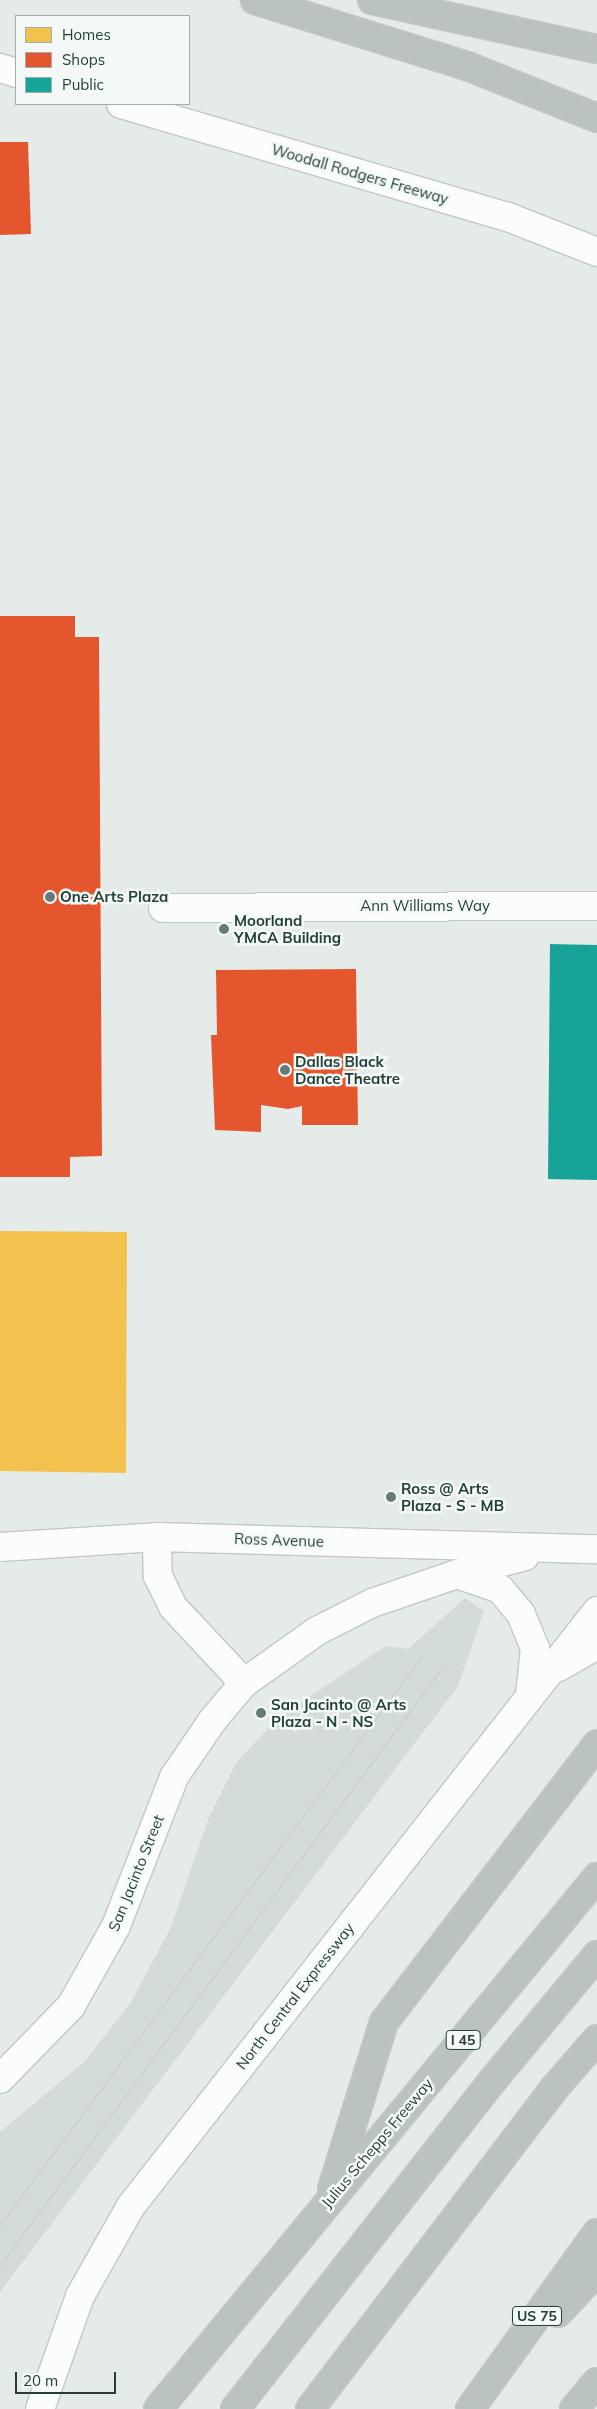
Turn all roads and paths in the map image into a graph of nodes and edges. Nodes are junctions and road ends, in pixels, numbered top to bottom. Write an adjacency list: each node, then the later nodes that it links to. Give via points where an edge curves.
1 (255, 0): 7 (highway, via 467,66)
2 (372, 0): 3 (highway)
3 (597, 49)
4 (0, 68): 5 (main road)
5 (15, 73)
6 (124, 105): 8 (main road, Woodall Rodgers Freeway, via 508,217)
7 (597, 118)
8 (597, 252)
9 (597, 906): 10 (main road, Ann Williams Way)
10 (163, 908)
11 (157, 1537): 12 (main road, Ross Avenue); 13 (main road, Ross Avenue); 18 (main road, via 158,1576 173,1607)
12 (0, 1547)
13 (558, 1548): 14 (main road, Ross Avenue); 15 (main road, Ross Avenue)
14 (597, 1549)
15 (457, 1574): 18 (main road, Ross Avenue, via 372,1603 317,1631); 19 (main road, via 500,1588 521,1614 535,1648)
16 (597, 1611): 19 (main road, North Central Expressway)
17 (597, 1646): 19 (main road)
18 (244, 1683): 24 (main road, San Jacinto Street, via 212,1721 174,1777 116,1926 71,2006)
19 (538, 1685): 30 (main road, North Central Expressway, via 132,2206 80,2296)
20 (597, 1744): 25 (highway, via 384,2022)
21 (597, 1877): 25 (highway, Julius Schepps Freeway / I 45)
22 (597, 1955): 32 (highway, via 493,2080)
23 (597, 2038): 33 (highway, via 552,2091)
24 (0, 2079)
25 (328, 2202): 31 (highway, Julius Schepps Freeway / I 45)
26 (597, 2233): 29 (highway, US 75)
27 (597, 2271): 29 (highway)
28 (597, 2382): 34 (highway)
29 (474, 2403)
30 (40, 2409)
31 (158, 2409)
32 (235, 2409)
33 (310, 2409)
34 (574, 2409)

